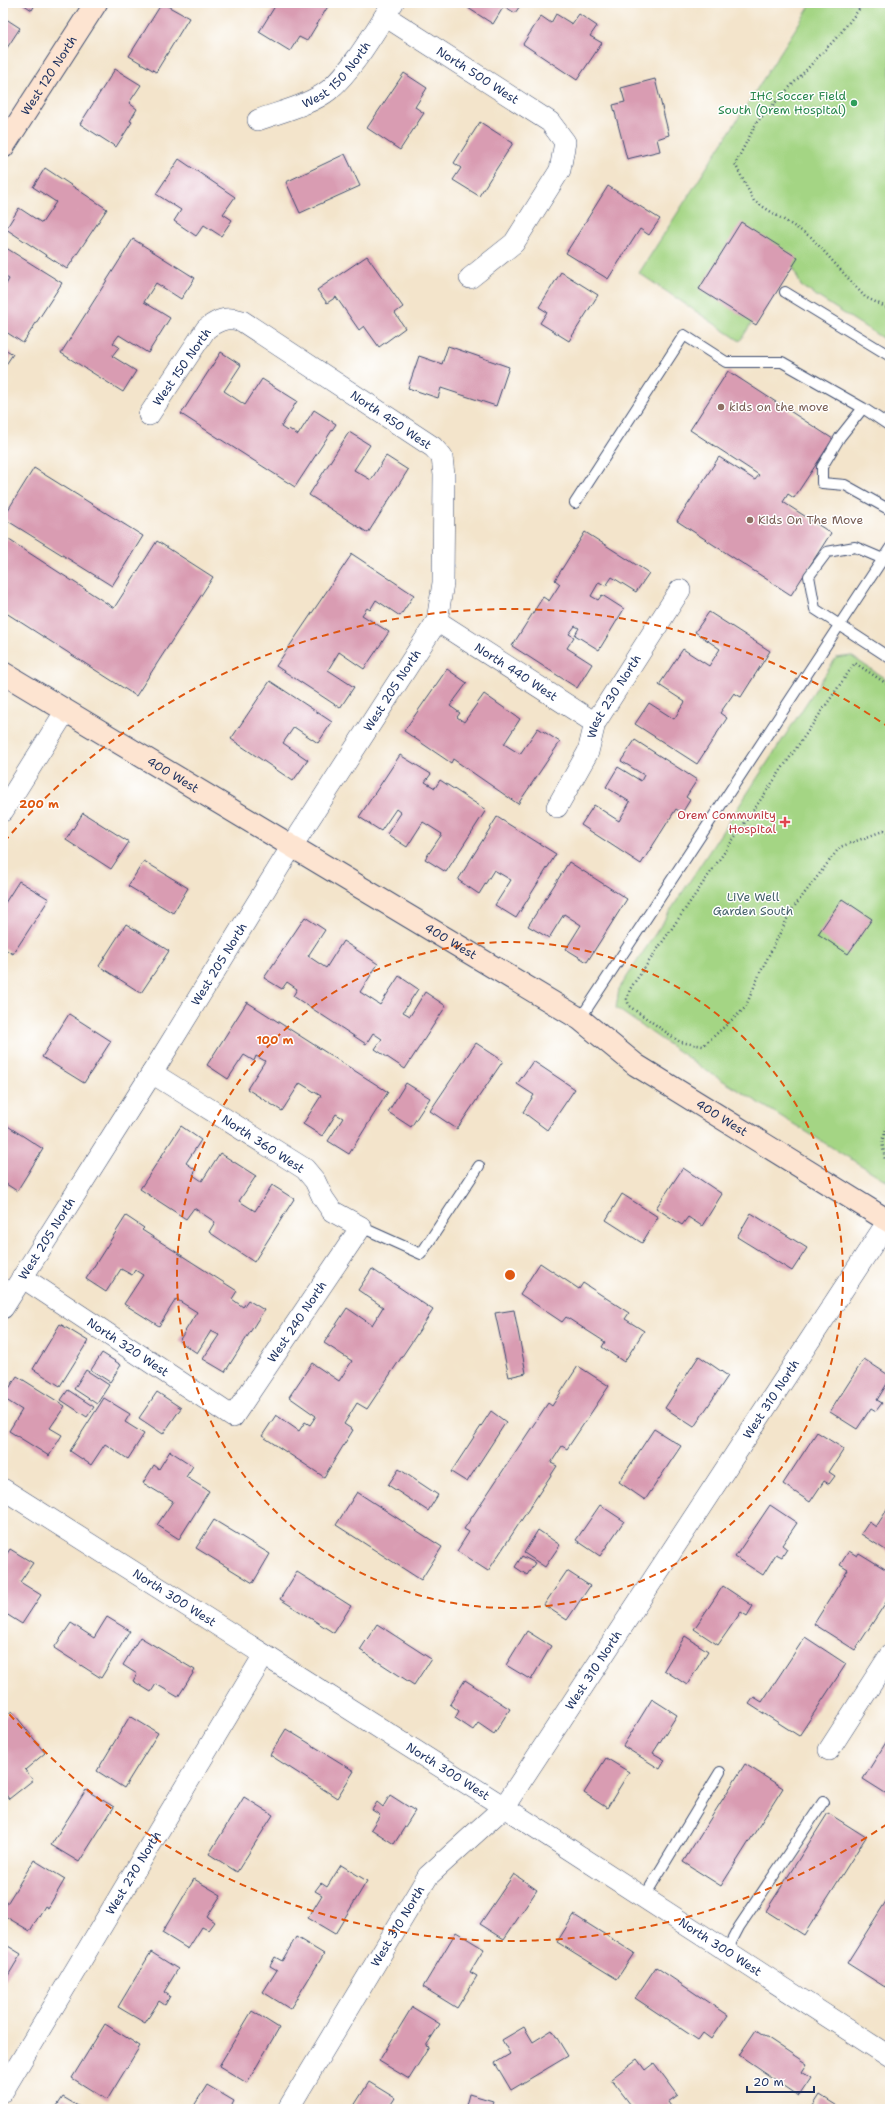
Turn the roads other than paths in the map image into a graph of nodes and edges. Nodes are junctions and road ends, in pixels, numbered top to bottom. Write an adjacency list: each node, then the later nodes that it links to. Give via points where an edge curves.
1 (96, 3): 4 (main road, West 120 North)
2 (389, 10): 3 (street, West 150 North, via 349,68 328,90 296,107); 5 (street, North 500 West, via 550,122 565,142 560,170 514,242)
3 (258, 120)
4 (3, 148)
5 (470, 278)
6 (785, 292): 8 (lane)
7 (217, 321): 10 (street, West 150 North, via 206,329); 17 (street, North 450 West, via 231,318 242,321 433,447 442,457 443,583)
8 (890, 356)
9 (863, 408): 11 (lane); 12 (lane, via 782,362 726,362 684,335); 13 (lane, via 840,437 822,467 822,483 845,484)
10 (149, 415)
11 (890, 426)
12 (575, 503)
13 (890, 510)
14 (890, 548): 15 (lane)
15 (883, 559): 18 (lane); 18 (lane, via 855,547 827,552 809,576 815,609)
16 (680, 590): 22 (street, West 230 North)
17 (437, 621): 22 (street, North 440 West); 25 (street, West 205 North)
18 (840, 626): 19 (lane); 26 (lane)
19 (890, 658)
20 (3, 673): 21 (main road, 400 West)
21 (65, 712): 24 (street); 25 (main road, 400 West)
22 (595, 723): 23 (street, West 230 North, via 588,752)
23 (557, 807)
24 (3, 811)
25 (292, 846): 26 (main road, 400 West); 27 (street, West 205 North)
26 (580, 1019): 29 (main road, 400 West, via 636,1064)
27 (152, 1073): 30 (street, North 360 West, via 305,1169 332,1211); 31 (street, West 205 North)
28 (479, 1166): 30 (lane, via 421,1254)
29 (889, 1222): 40 (street, West 310 North)
30 (360, 1228): 33 (street, West 240 North)
31 (22, 1277): 32 (street, West 205 North); 33 (street, North 320 West)
32 (3, 1308)
33 (233, 1417)
34 (3, 1490): 35 (street, North 300 West)
35 (264, 1654): 40 (street, North 300 West); 44 (street, West 270 North)
36 (890, 1655): 37 (street)
37 (829, 1750)
38 (720, 1772): 41 (lane)
39 (823, 1802): 42 (lane, via 739,1928)
40 (504, 1807): 41 (street, North 300 West); 45 (street, West 310 North, via 428,1876)
41 (643, 1899): 42 (street, North 300 West)
42 (726, 1952): 43 (street, North 300 West)
43 (890, 2057)
44 (3, 2091)
45 (288, 2109)

